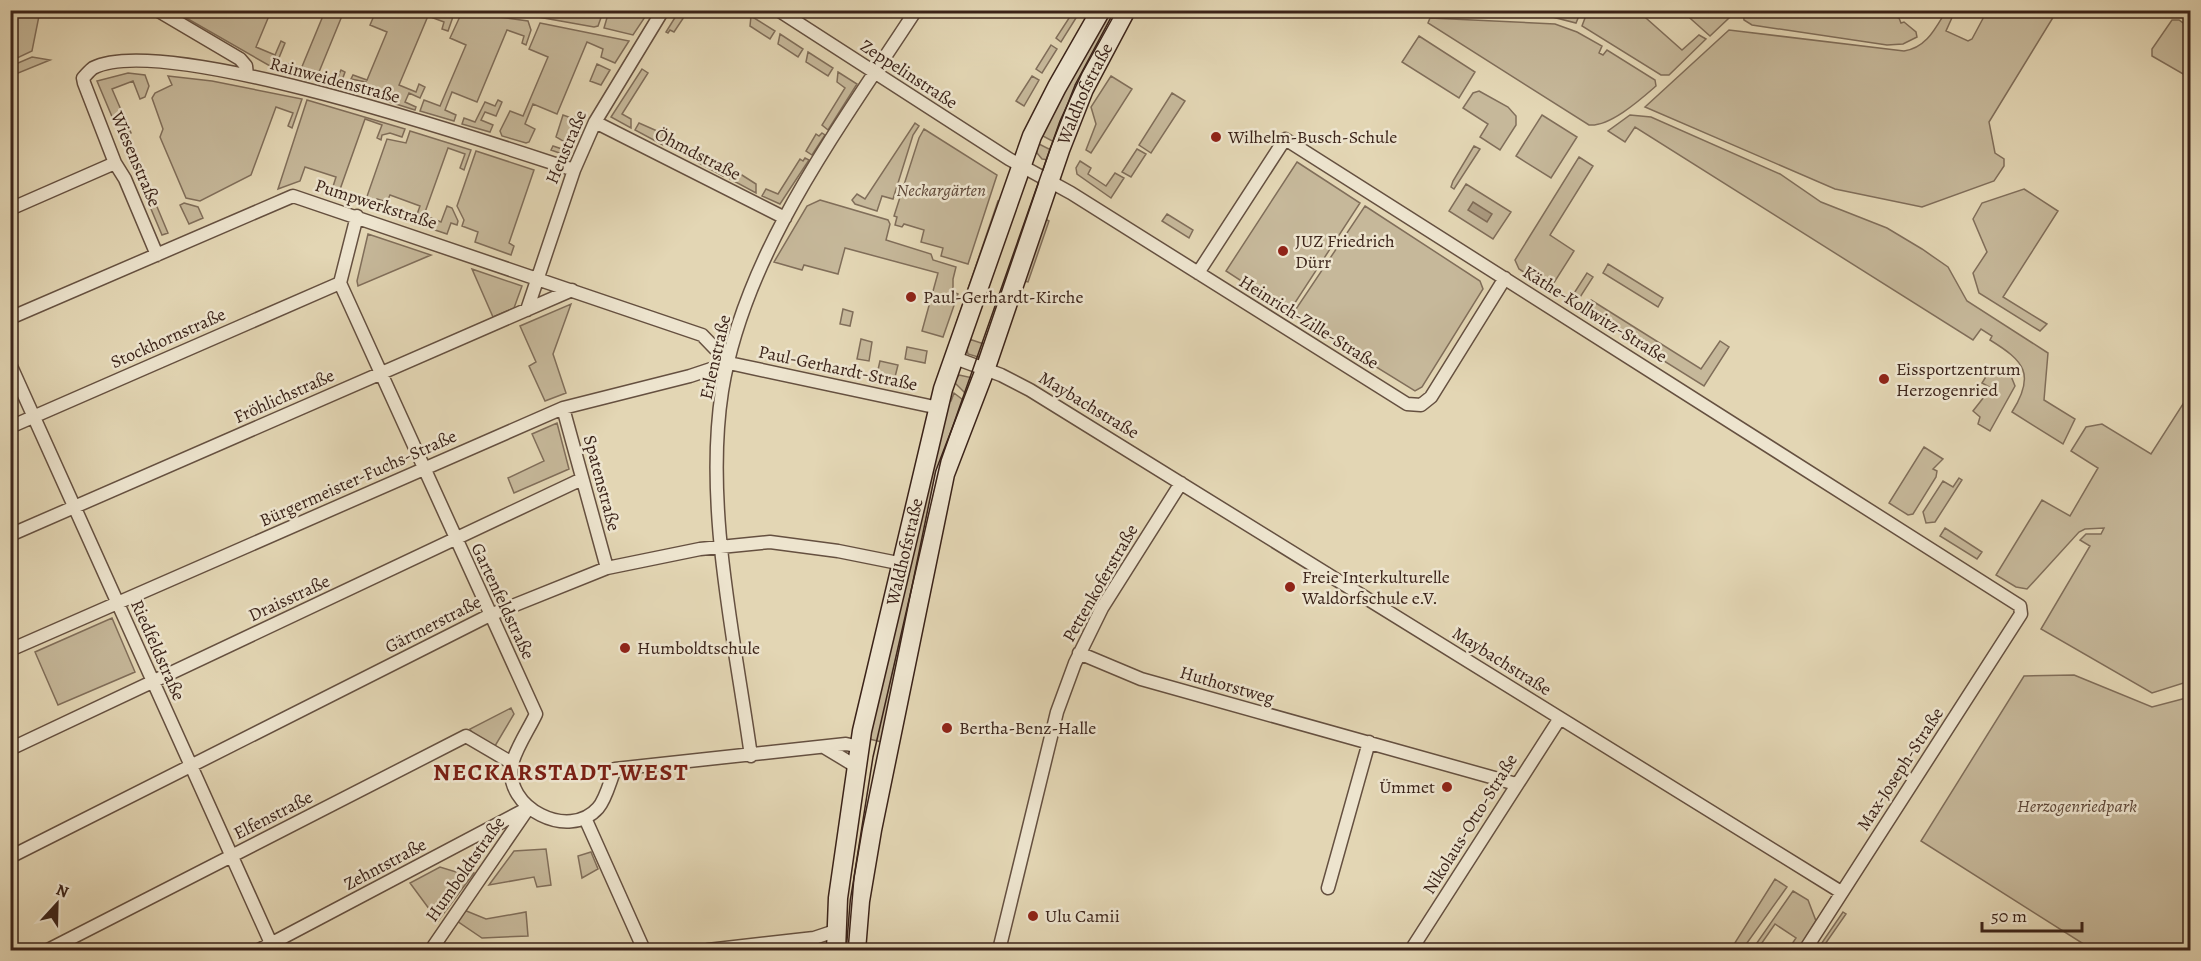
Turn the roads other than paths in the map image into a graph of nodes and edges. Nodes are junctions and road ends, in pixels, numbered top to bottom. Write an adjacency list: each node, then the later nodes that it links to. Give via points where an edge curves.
1 (157, 10): 8 (street, via 240,59)
2 (663, 10): 10 (street, Heustraße)
3 (778, 10): 7 (street, Zeppelinstraße)
4 (916, 10): 7 (street, Erlenstraße)
5 (1101, 10): 12 (street, Waldhofstraße, via 1057,87)
6 (1126, 10): 14 (street, Waldhofstraße, via 1084,89)
7 (875, 74): 12 (street, Zeppelinstraße); 17 (street, Erlenstraße)
8 (247, 75): 9 (street, Rainweidenstraße, via 145,61 94,68); 13 (street, Rainweidenstraße, via 337,97)
9 (83, 78): 11 (street, Wiesenstraße)
10 (595, 122): 13 (street, Heustraße); 17 (street, Öhmdstraße)
11 (115, 163): 15 (street); 18 (street, Wiesenstraße)
12 (1021, 165): 14 (street); 26 (street, Waldhofstraße)
13 (574, 170): 20 (street, Heustraße)
14 (1051, 181): 19 (street, Heinrich-Zille-Straße); 29 (street, Waldhofstraße)
15 (10, 209)
16 (357, 216): 18 (street, Pumpwerkstraße, via 293,196); 20 (street, Pumpwerkstraße); 22 (street)
17 (785, 218): 27 (street, Erlenstraße, via 757,273)
18 (157, 255): 25 (street, Pumpwerkstraße)
19 (1198, 273): 21 (street, Heinrich-Zille-Straße, via 1407,404 1421,405 1431,397); 21 (street, Käthe-Kollwitz-Straße, via 1285,138)
20 (536, 278): 23 (street, Pumpwerkstraße); 24 (street, Heustraße)
21 (1505, 278): 45 (street, Käthe-Kollwitz-Straße)
22 (340, 283): 30 (street, Gartenfeldstraße); 33 (street, Stockhornstraße)
23 (573, 290): 24 (street, Fröhlichstraße); 27 (street, Pumpwerkstraße, via 702,335)
24 (527, 310): 30 (street, Fröhlichstraße)
25 (10, 318)
26 (955, 358): 29 (street, Maybachstraße); 32 (street, Waldhofstraße)
27 (729, 363): 31 (street, Bürgermeister-Fuchs-Straße); 32 (street, Paul-Gerhardt-Straße); 41 (street, Erlenstraße, via 722,391 718,441 717,502)
28 (10, 364): 33 (street, Riedfeldstraße)
29 (985, 370): 37 (street, Maybachstraße, via 1030,390); 59 (street, Waldhofstraße, via 945,474)
30 (381, 374): 35 (street, Gartenfeldstraße); 38 (street, Fröhlichstraße)
31 (563, 408): 35 (street, Bürgermeister-Fuchs-Straße); 36 (street, Spatenstraße)
32 (939, 408): 42 (street, Waldhofstraße)
33 (34, 417): 34 (street, Stockhornstraße); 38 (street, Riedfeldstraße)
34 (10, 427)
35 (424, 469): 40 (street, Gartenfeldstraße); 44 (street, Bürgermeister-Fuchs-Straße)
36 (582, 479): 40 (street, Draisstraße); 43 (street, Spatenstraße)
37 (1181, 483): 48 (street, Pettenkoferstraße, via 1102,608); 50 (street, Maybachstraße)
38 (74, 507): 39 (street, Fröhlichstraße); 44 (street, Riedfeldstraße)
39 (10, 535)
40 (455, 539): 46 (street, Gartenfeldstraße); 49 (street, Draisstraße)
41 (722, 546): 42 (street, Gärtnerstraße, via 770,542); 43 (street, Gärtnerstraße); 55 (street, Erlenstraße)
42 (903, 564): 53 (street, Waldhofstraße)
43 (607, 568): 46 (street, Gärtnerstraße)
44 (118, 603): 47 (street, Bürgermeister-Fuchs-Straße); 49 (street, Riedfeldstraße)
45 (2020, 606): 66 (street, Max-Joseph-Straße, via 2021,614)
46 (490, 615): 56 (street, Gartenfeldstraße, via 536,714); 57 (street, Gärtnerstraße)
47 (10, 650)
48 (1079, 652): 51 (street, Huthorstweg, via 1141,679); 76 (street, Pettenkoferstraße, via 1057,712)
49 (152, 682): 54 (street, Draisstraße); 57 (street, Riedfeldstraße)
50 (1560, 718): 60 (street, Nikolaus-Otto-Straße); 66 (street, Maybachstraße)
51 (1369, 742): 60 (street, Huthorstweg); 65 (street)
52 (824, 747): 53 (street); 55 (street); 58 (street)
53 (860, 747): 58 (street, Waldhofstraße); 59 (street, via 873,757)
54 (10, 749)
55 (752, 756): 62 (street, via 615,769 600,807)
56 (512, 763): 61 (street, via 518,795); 64 (street, Elfenstraße, via 466,736)
57 (190, 766): 63 (street, Gärtnerstraße); 64 (street, Riedfeldstraße)
58 (857, 767): 67 (street, Waldhofstraße)
59 (881, 779): 69 (street, Waldhofstraße, via 860,901)
60 (1516, 784): 77 (street, Nikolaus-Otto-Straße)
61 (528, 808): 62 (street, via 565,822); 68 (street, Zehntstraße); 70 (street, Humboldtstraße)
62 (585, 818): 73 (street)
63 (10, 857)
64 (231, 857): 68 (street, Riedfeldstraße); 71 (street, Elfenstraße)
65 (1328, 888)
66 (1841, 892): 78 (street, Max-Joseph-Straße)
67 (831, 933): 74 (street); 75 (street, Waldhofstraße)
68 (272, 947): 72 (street, Zehntstraße)
69 (859, 949)
70 (428, 950)
71 (48, 951)
72 (259, 951)
73 (644, 951)
74 (708, 951)
75 (836, 951)
76 (999, 951)
77 (1411, 951)
78 (1805, 951)

